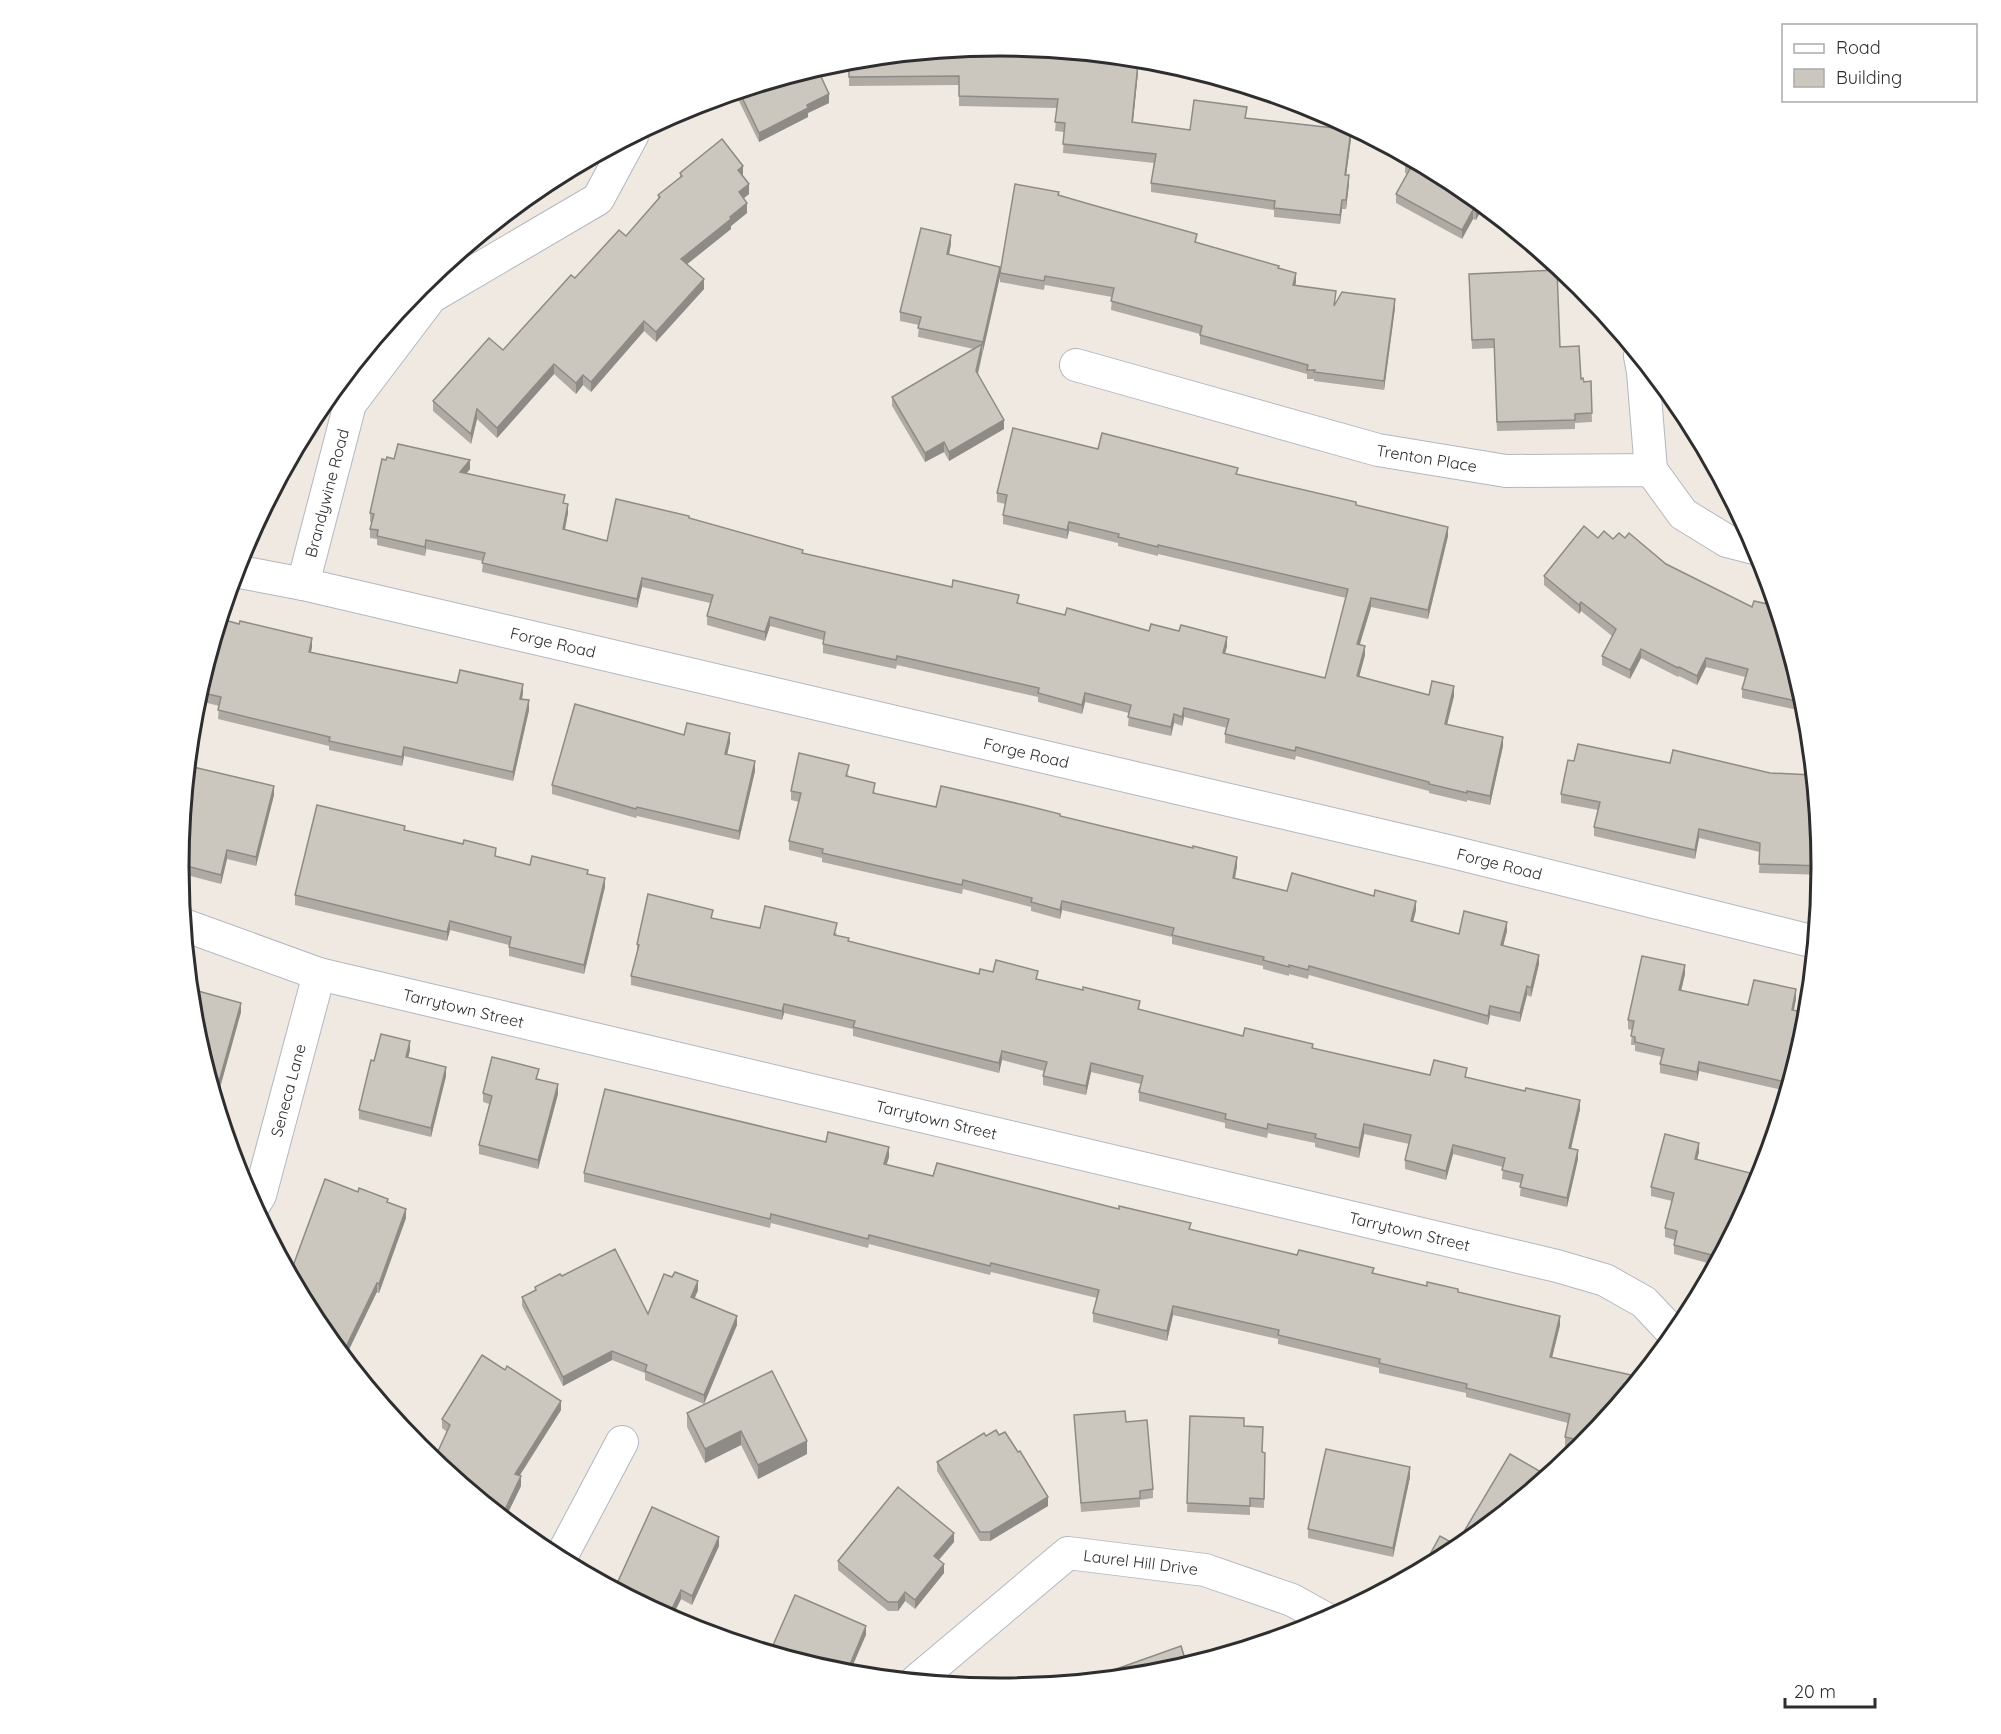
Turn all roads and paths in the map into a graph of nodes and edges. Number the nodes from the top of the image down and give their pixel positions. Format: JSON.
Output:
{"nodes":[{"id":1,"x":626,"y":148,"type":"edge"},
{"id":2,"x":1076,"y":365,"type":"dead end"},
{"id":3,"x":1643,"y":372,"type":"edge"},
{"id":4,"x":1651,"y":470,"type":"junction"},
{"id":5,"x":1745,"y":546,"type":"edge"},
{"id":6,"x":245,"y":573,"type":"edge"},
{"id":7,"x":303,"y":584,"type":"junction"},
{"id":8,"x":192,"y":928,"type":"edge"},
{"id":9,"x":1808,"y":940,"type":"edge"},
{"id":10,"x":319,"y":974,"type":"junction"},
{"id":11,"x":259,"y":1196,"type":"edge"},
{"id":12,"x":1668,"y":1328,"type":"edge"},
{"id":13,"x":622,"y":1442,"type":"dead end"},
{"id":14,"x":565,"y":1551,"type":"edge"},
{"id":15,"x":1317,"y":1614,"type":"edge"},
{"id":16,"x":923,"y":1675,"type":"edge"}],
"edges":[{"from":1,"to":7,"type":"street","name":"Brandywine Road"},
{"from":2,"to":4,"type":"street","name":"Trenton Place"},
{"from":3,"to":4,"type":"street"},
{"from":4,"to":5,"type":"street"},
{"from":6,"to":7,"type":"street","name":"Forge Road"},
{"from":7,"to":9,"type":"street","name":"Forge Road"},
{"from":8,"to":10,"type":"street","name":"Tarrytown Street"},
{"from":10,"to":11,"type":"street","name":"Seneca Lane"},
{"from":10,"to":12,"type":"street","name":"Tarrytown Street"},
{"from":13,"to":14,"type":"street"},
{"from":15,"to":16,"type":"street","name":"Laurel Hill Drive"}]}
